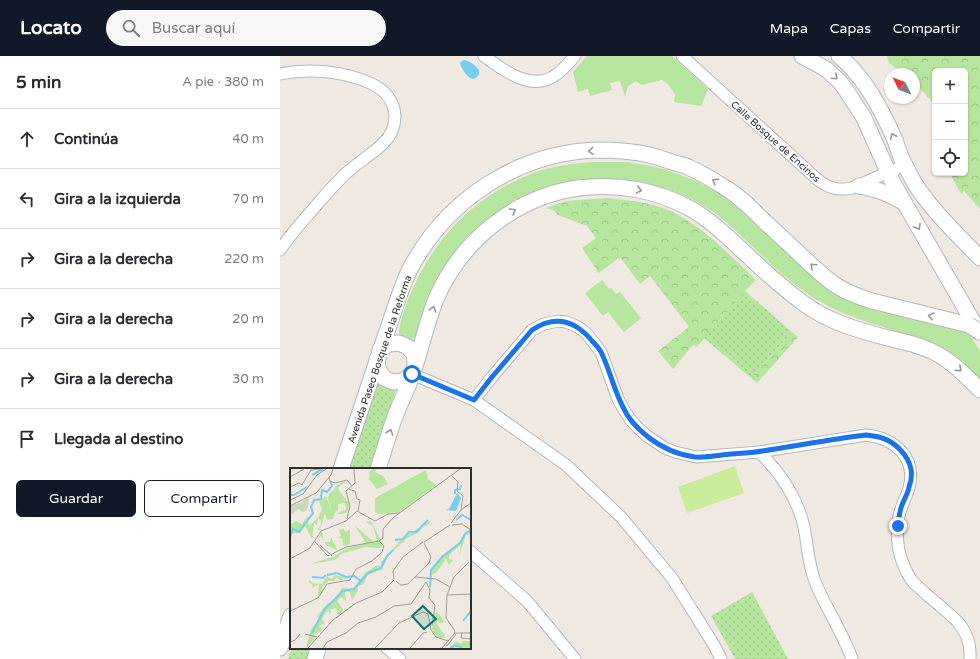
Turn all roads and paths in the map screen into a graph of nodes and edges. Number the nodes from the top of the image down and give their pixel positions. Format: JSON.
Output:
{"nodes":[{"id":1,"x":484,"y":56,"type":"edge"},
{"id":2,"x":574,"y":56,"type":"edge"},
{"id":3,"x":682,"y":56,"type":"edge"},
{"id":4,"x":802,"y":56,"type":"edge"},
{"id":5,"x":839,"y":56,"type":"edge"},
{"id":6,"x":280,"y":74,"type":"edge"},
{"id":7,"x":905,"y":165,"type":"junction"},
{"id":8,"x":888,"y":173,"type":"junction"},
{"id":9,"x":859,"y":186,"type":"junction"},
{"id":10,"x":904,"y":202,"type":"junction"},
{"id":11,"x":280,"y":250,"type":"edge"},
{"id":12,"x":980,"y":258,"type":"edge"},
{"id":13,"x":976,"y":330,"type":"edge"},
{"id":14,"x":379,"y":354,"type":"junction"},
{"id":15,"x":414,"y":369,"type":"junction"},
{"id":16,"x":980,"y":390,"type":"edge"},
{"id":17,"x":474,"y":400,"type":"junction"},
{"id":18,"x":759,"y":452,"type":"junction"},
{"id":19,"x":341,"y":468,"type":"edge"},
{"id":20,"x":378,"y":468,"type":"edge"},
{"id":21,"x":471,"y":552,"type":"edge"},
{"id":22,"x":290,"y":619,"type":"edge"},
{"id":23,"x":280,"y":648,"type":"edge"},
{"id":24,"x":318,"y":649,"type":"edge"},
{"id":25,"x":388,"y":649,"type":"edge"},
{"id":26,"x":315,"y":659,"type":"edge"},
{"id":27,"x":400,"y":659,"type":"edge"},
{"id":28,"x":575,"y":659,"type":"edge"},
{"id":29,"x":721,"y":659,"type":"edge"},
{"id":30,"x":852,"y":659,"type":"edge"},
{"id":31,"x":970,"y":659,"type":"edge"}],
"edges":[{"from":1,"to":2,"type":"street"},
{"from":3,"to":9,"type":"street","name":"Calle Bosque de Encinos"},
{"from":4,"to":8,"type":"main road","one_way":true},
{"from":7,"to":5,"type":"main road","one_way":true},
{"from":6,"to":11,"type":"street"},
{"from":7,"to":8,"type":"street","name":"Calle Bosque de Encinos"},
{"from":7,"to":12,"type":"main road"},
{"from":8,"to":9,"type":"street","name":"Calle Bosque de Encinos"},
{"from":8,"to":10,"type":"main road"},
{"from":9,"to":10,"type":"main road"},
{"from":10,"to":13,"type":"main road","one_way":true},
{"from":13,"to":14,"type":"main road","name":"Avenida Paseo Bosque de la Reforma","one_way":true},
{"from":14,"to":15,"type":"main road"},
{"from":14,"to":15,"type":"main road"},
{"from":14,"to":19,"type":"main road","name":"Avenida Paseo Bosque de la Reforma"},
{"from":15,"to":16,"type":"main road","one_way":true},
{"from":15,"to":17,"type":"street"},
{"from":20,"to":15,"type":"main road","one_way":true},
{"from":17,"to":18,"type":"street"},
{"from":17,"to":29,"type":"street"},
{"from":18,"to":30,"type":"street"},
{"from":18,"to":31,"type":"street"},
{"from":21,"to":28,"type":"street"},
{"from":22,"to":23,"type":"main road"},
{"from":24,"to":26,"type":"main road"},
{"from":25,"to":27,"type":"street"}]}
